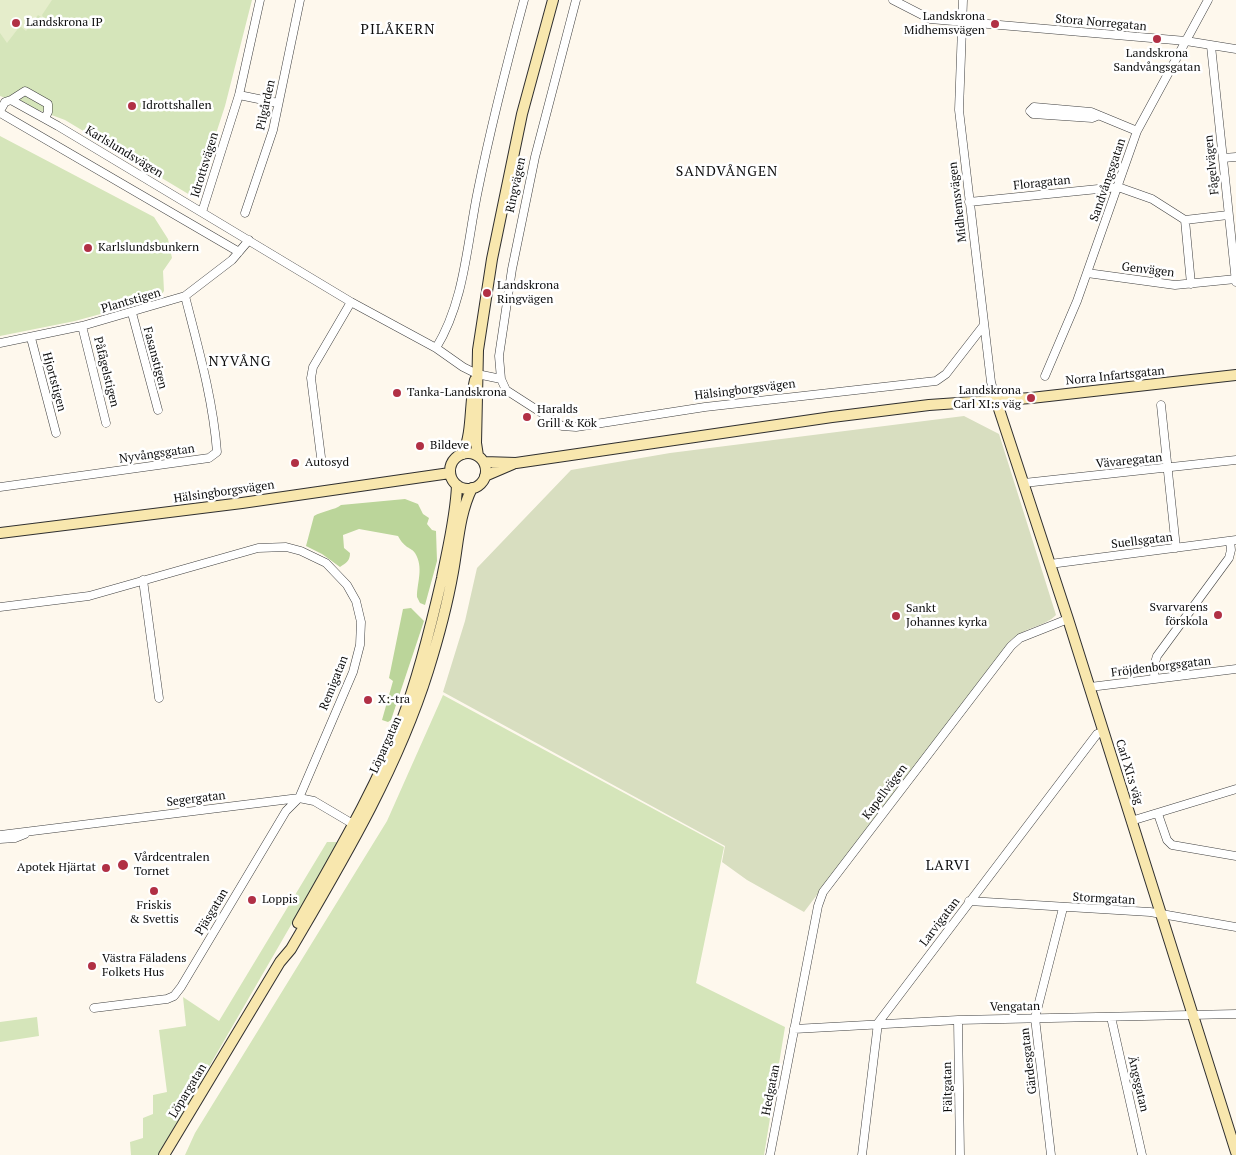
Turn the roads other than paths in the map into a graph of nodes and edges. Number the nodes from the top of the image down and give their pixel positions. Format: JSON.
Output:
{"nodes":[{"id":1,"x":260,"y":0,"type":"edge"},
{"id":2,"x":300,"y":0,"type":"edge"},
{"id":3,"x":524,"y":0,"type":"edge"},
{"id":4,"x":553,"y":0,"type":"edge"},
{"id":5,"x":576,"y":0,"type":"edge"},
{"id":6,"x":893,"y":0,"type":"edge"},
{"id":7,"x":963,"y":0,"type":"edge"},
{"id":8,"x":1208,"y":0,"type":"edge"},
{"id":9,"x":963,"y":21,"type":"junction"},
{"id":10,"x":1186,"y":41,"type":"junction"},
{"id":11,"x":1211,"y":46,"type":"junction"},
{"id":12,"x":1236,"y":49,"type":"edge"},
{"id":13,"x":239,"y":95,"type":"junction"},
{"id":14,"x":11,"y":100,"type":"junction"},
{"id":15,"x":278,"y":103,"type":"junction"},
{"id":16,"x":1097,"y":116,"type":"junction"},
{"id":17,"x":45,"y":118,"type":"junction"},
{"id":18,"x":1137,"y":131,"type":"junction"},
{"id":19,"x":1236,"y":157,"type":"edge"},
{"id":20,"x":1223,"y":158,"type":"junction"},
{"id":21,"x":1118,"y":187,"type":"junction"},
{"id":22,"x":178,"y":198,"type":"junction"},
{"id":23,"x":969,"y":202,"type":"junction"},
{"id":24,"x":170,"y":211,"type":"junction"},
{"id":25,"x":202,"y":212,"type":"junction"},
{"id":26,"x":245,"y":212,"type":"dead end"},
{"id":27,"x":1228,"y":214,"type":"junction"},
{"id":28,"x":1185,"y":220,"type":"junction"},
{"id":29,"x":249,"y":240,"type":"junction"},
{"id":30,"x":1234,"y":247,"type":"edge"},
{"id":31,"x":239,"y":252,"type":"junction"},
{"id":32,"x":1087,"y":273,"type":"junction"},
{"id":33,"x":1236,"y":280,"type":"edge"},
{"id":34,"x":1191,"y":284,"type":"junction"},
{"id":35,"x":185,"y":296,"type":"junction"},
{"id":36,"x":351,"y":302,"type":"junction"},
{"id":37,"x":132,"y":313,"type":"junction"},
{"id":38,"x":984,"y":325,"type":"junction"},
{"id":39,"x":82,"y":326,"type":"junction"},
{"id":40,"x":31,"y":338,"type":"junction"},
{"id":41,"x":0,"y":344,"type":"edge"},
{"id":42,"x":436,"y":348,"type":"junction"},
{"id":43,"x":477,"y":374,"type":"junction"},
{"id":44,"x":1045,"y":376,"type":"dead end"},
{"id":45,"x":1236,"y":376,"type":"edge"},
{"id":46,"x":501,"y":379,"type":"junction"},
{"id":47,"x":996,"y":400,"type":"junction"},
{"id":48,"x":1161,"y":405,"type":"dead end"},
{"id":49,"x":158,"y":410,"type":"dead end"},
{"id":50,"x":106,"y":423,"type":"dead end"},
{"id":51,"x":56,"y":433,"type":"dead end"},
{"id":52,"x":463,"y":454,"type":"junction"},
{"id":53,"x":321,"y":457,"type":"dead end"},
{"id":54,"x":481,"y":459,"type":"junction"},
{"id":55,"x":1236,"y":460,"type":"edge"},
{"id":56,"x":516,"y":463,"type":"junction"},
{"id":57,"x":1169,"y":468,"type":"junction"},
{"id":58,"x":450,"y":473,"type":"junction"},
{"id":59,"x":485,"y":476,"type":"junction"},
{"id":60,"x":1024,"y":483,"type":"junction"},
{"id":61,"x":457,"y":484,"type":"junction"},
{"id":62,"x":0,"y":487,"type":"edge"},
{"id":63,"x":472,"y":488,"type":"junction"},
{"id":64,"x":0,"y":533,"type":"edge"},
{"id":65,"x":1233,"y":541,"type":"edge"},
{"id":66,"x":1176,"y":548,"type":"junction"},
{"id":67,"x":1050,"y":564,"type":"junction"},
{"id":68,"x":143,"y":580,"type":"junction"},
{"id":69,"x":0,"y":608,"type":"edge"},
{"id":70,"x":1068,"y":619,"type":"junction"},
{"id":71,"x":1236,"y":669,"type":"edge"},
{"id":72,"x":1155,"y":678,"type":"junction"},
{"id":73,"x":1090,"y":687,"type":"junction"},
{"id":74,"x":159,"y":698,"type":"dead end"},
{"id":75,"x":1103,"y":732,"type":"junction"},
{"id":76,"x":1236,"y":789,"type":"edge"},
{"id":77,"x":299,"y":798,"type":"junction"},
{"id":78,"x":1158,"y":814,"type":"junction"},
{"id":79,"x":1131,"y":821,"type":"junction"},
{"id":80,"x":356,"y":826,"type":"junction"},
{"id":81,"x":27,"y":833,"type":"junction"},
{"id":82,"x":0,"y":835,"type":"edge"},
{"id":83,"x":0,"y":839,"type":"edge"},
{"id":84,"x":1236,"y":856,"type":"edge"},
{"id":85,"x":969,"y":901,"type":"junction"},
{"id":86,"x":1063,"y":908,"type":"junction"},
{"id":87,"x":1160,"y":913,"type":"junction"},
{"id":88,"x":1236,"y":927,"type":"edge"},
{"id":89,"x":94,"y":1008,"type":"dead end"},
{"id":90,"x":1236,"y":1014,"type":"edge"},
{"id":91,"x":1192,"y":1016,"type":"junction"},
{"id":92,"x":1111,"y":1017,"type":"junction"},
{"id":93,"x":1035,"y":1018,"type":"junction"},
{"id":94,"x":958,"y":1020,"type":"junction"},
{"id":95,"x":878,"y":1023,"type":"junction"},
{"id":96,"x":794,"y":1029,"type":"junction"},
{"id":97,"x":1236,"y":1152,"type":"edge"},
{"id":98,"x":164,"y":1155,"type":"edge"},
{"id":99,"x":770,"y":1155,"type":"edge"},
{"id":100,"x":862,"y":1155,"type":"edge"},
{"id":101,"x":960,"y":1155,"type":"edge"},
{"id":102,"x":1051,"y":1155,"type":"edge"},
{"id":103,"x":1142,"y":1155,"type":"edge"}],
"edges":[{"from":1,"to":13,"type":"street","name":"Idrottsvägen"},
{"from":2,"to":15,"type":"street","name":"Pilgården"},
{"from":3,"to":42,"type":"street"},
{"from":4,"to":43,"type":"street","name":"Ringvägen"},
{"from":5,"to":46,"type":"street","name":"Ringvägen"},
{"from":6,"to":9,"type":"street","name":"Stora Norregatan"},
{"from":7,"to":9,"type":"street","name":"Midhemsvägen"},
{"from":8,"to":10,"type":"street","name":"Sandvångsgatan"},
{"from":9,"to":10,"type":"street","name":"Stora Norregatan"},
{"from":9,"to":23,"type":"street","name":"Midhemsvägen"},
{"from":10,"to":11,"type":"street","name":"Stora Norregatan"},
{"from":10,"to":18,"type":"street","name":"Sandvångsgatan"},
{"from":11,"to":12,"type":"street","name":"Stora Norregatan"},
{"from":11,"to":20,"type":"street","name":"Fågelvägen"},
{"from":13,"to":15,"type":"street"},
{"from":13,"to":25,"type":"street","name":"Idrottsvägen"},
{"from":14,"to":17,"type":"street","name":"Karlslundsvägen"},
{"from":14,"to":17,"type":"street"},
{"from":14,"to":24,"type":"street"},
{"from":15,"to":26,"type":"street","name":"Pilgården"},
{"from":16,"to":16,"type":"street"},
{"from":16,"to":18,"type":"street"},
{"from":17,"to":22,"type":"street","name":"Karlslundsvägen"},
{"from":18,"to":21,"type":"street","name":"Sandvångsgatan"},
{"from":19,"to":20,"type":"street"},
{"from":20,"to":27,"type":"street","name":"Fågelvägen"},
{"from":21,"to":23,"type":"street","name":"Floragatan"},
{"from":21,"to":28,"type":"street"},
{"from":21,"to":32,"type":"street","name":"Sandvångsgatan"},
{"from":22,"to":24,"type":"street"},
{"from":22,"to":25,"type":"street","name":"Karlslundsvägen"},
{"from":23,"to":38,"type":"street","name":"Midhemsvägen"},
{"from":24,"to":31,"type":"street"},
{"from":25,"to":29,"type":"street","name":"Karlslundsvägen"},
{"from":27,"to":28,"type":"street"},
{"from":27,"to":30,"type":"street","name":"Fågelvägen"},
{"from":28,"to":34,"type":"street"},
{"from":29,"to":31,"type":"street","name":"Plantstigen"},
{"from":29,"to":36,"type":"street","name":"Karlslundsvägen"},
{"from":30,"to":33,"type":"street","name":"Fågelvägen"},
{"from":31,"to":35,"type":"street","name":"Plantstigen"},
{"from":32,"to":34,"type":"street","name":"Genvägen"},
{"from":32,"to":44,"type":"street","name":"Sandvångsgatan"},
{"from":33,"to":34,"type":"street","name":"Genvägen"},
{"from":35,"to":37,"type":"street","name":"Plantstigen"},
{"from":35,"to":62,"type":"street","name":"Nyvångsgatan"},
{"from":36,"to":42,"type":"street","name":"Karlslundsvägen"},
{"from":36,"to":53,"type":"street"},
{"from":37,"to":39,"type":"street","name":"Plantstigen"},
{"from":37,"to":49,"type":"street","name":"Fasanstigen"},
{"from":38,"to":46,"type":"street","name":"Hälsingborgsvägen"},
{"from":38,"to":47,"type":"street","name":"Midhemsvägen"},
{"from":39,"to":40,"type":"street","name":"Plantstigen"},
{"from":39,"to":50,"type":"street","name":"Påfågelstigen"},
{"from":40,"to":41,"type":"street","name":"Plantstigen"},
{"from":40,"to":51,"type":"street","name":"Hjortstigen"},
{"from":42,"to":43,"type":"street","name":"Karlslundsvägen"},
{"from":43,"to":46,"type":"street"},
{"from":43,"to":52,"type":"street","name":"Ringvägen"},
{"from":43,"to":54,"type":"street","name":"Ringvägen"},
{"from":45,"to":47,"type":"street","name":"Norra Infartsgatan"},
{"from":47,"to":56,"type":"street"},
{"from":47,"to":60,"type":"street","name":"Carl XI:s väg"},
{"from":48,"to":57,"type":"street"},
{"from":52,"to":54,"type":"street"},
{"from":52,"to":58,"type":"street"},
{"from":54,"to":56,"type":"street"},
{"from":54,"to":59,"type":"street"},
{"from":55,"to":57,"type":"street","name":"Vävaregatan"},
{"from":56,"to":59,"type":"street"},
{"from":57,"to":60,"type":"street","name":"Vävaregatan"},
{"from":57,"to":66,"type":"street"},
{"from":58,"to":61,"type":"street"},
{"from":58,"to":64,"type":"street","name":"Hälsingborgsvägen"},
{"from":59,"to":63,"type":"street"},
{"from":60,"to":67,"type":"street","name":"Carl XI:s väg"},
{"from":61,"to":63,"type":"street"},
{"from":61,"to":80,"type":"street","name":"Löpargatan"},
{"from":63,"to":80,"type":"street","name":"Löpargatan"},
{"from":65,"to":66,"type":"street","name":"Suellsgatan"},
{"from":65,"to":72,"type":"street"},
{"from":66,"to":67,"type":"street","name":"Suellsgatan"},
{"from":67,"to":70,"type":"street","name":"Carl XI:s väg"},
{"from":68,"to":69,"type":"street","name":"Remigatan"},
{"from":68,"to":74,"type":"street"},
{"from":68,"to":77,"type":"street","name":"Remigatan"},
{"from":70,"to":73,"type":"street","name":"Carl XI:s väg"},
{"from":70,"to":96,"type":"street","name":"Kapellvägen"},
{"from":71,"to":72,"type":"street","name":"Fröjdenborgsgatan"},
{"from":72,"to":73,"type":"street","name":"Fröjdenborgsgatan"},
{"from":73,"to":75,"type":"street","name":"Carl XI:s väg"},
{"from":75,"to":79,"type":"street","name":"Carl XI:s väg"},
{"from":75,"to":85,"type":"street","name":"Larvigatan"},
{"from":76,"to":78,"type":"street"},
{"from":77,"to":80,"type":"street","name":"Segergatan"},
{"from":77,"to":81,"type":"street","name":"Segergatan"},
{"from":77,"to":89,"type":"street","name":"Pjäsgatan"},
{"from":78,"to":79,"type":"street"},
{"from":78,"to":84,"type":"street"},
{"from":79,"to":87,"type":"street","name":"Carl XI:s väg"},
{"from":80,"to":98,"type":"street","name":"Löpargatan"},
{"from":81,"to":82,"type":"street","name":"Segergatan"},
{"from":81,"to":83,"type":"street","name":"Segergatan"},
{"from":85,"to":86,"type":"street","name":"Stormgatan"},
{"from":85,"to":95,"type":"street","name":"Larvigatan"},
{"from":86,"to":87,"type":"street","name":"Stormgatan"},
{"from":86,"to":93,"type":"street","name":"Gärdesgatan"},
{"from":87,"to":88,"type":"street","name":"Stormgatan"},
{"from":87,"to":91,"type":"street","name":"Carl XI:s väg"},
{"from":90,"to":91,"type":"street","name":"Vengatan"},
{"from":91,"to":92,"type":"street","name":"Vengatan"},
{"from":91,"to":97,"type":"street","name":"Carl XI:s väg"},
{"from":92,"to":93,"type":"street","name":"Vengatan"},
{"from":92,"to":103,"type":"street","name":"Ängsgatan"},
{"from":93,"to":94,"type":"street","name":"Vengatan"},
{"from":93,"to":102,"type":"street","name":"Gärdesgatan"},
{"from":94,"to":95,"type":"street","name":"Vengatan"},
{"from":94,"to":101,"type":"street","name":"Fältgatan"},
{"from":95,"to":96,"type":"street","name":"Vengatan"},
{"from":95,"to":100,"type":"street","name":"Larvigatan"},
{"from":96,"to":99,"type":"street","name":"Hedgatan"}]}
